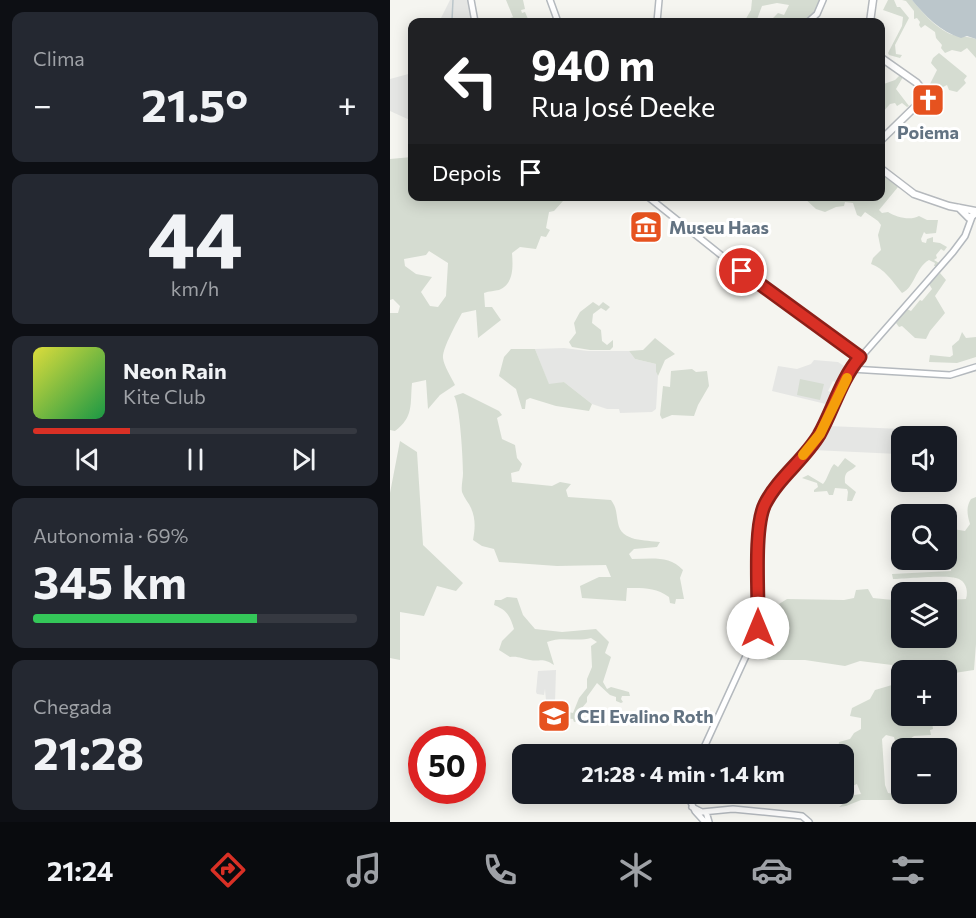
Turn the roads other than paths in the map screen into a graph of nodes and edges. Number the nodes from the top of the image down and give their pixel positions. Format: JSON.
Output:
{"nodes":[{"id":1,"x":550,"y":0,"type":"edge"},
{"id":2,"x":659,"y":0,"type":"edge"},
{"id":3,"x":823,"y":0,"type":"edge"},
{"id":4,"x":871,"y":0,"type":"edge"},
{"id":5,"x":472,"y":1,"type":"edge"},
{"id":6,"x":474,"y":18,"type":"edge"},
{"id":7,"x":557,"y":18,"type":"edge"},
{"id":8,"x":657,"y":18,"type":"edge"},
{"id":9,"x":812,"y":18,"type":"edge"},
{"id":10,"x":869,"y":18,"type":"edge"},
{"id":11,"x":885,"y":60,"type":"edge"},
{"id":12,"x":885,"y":136,"type":"edge"},
{"id":13,"x":885,"y":172,"type":"edge"},
{"id":14,"x":653,"y":201,"type":"edge"},
{"id":15,"x":971,"y":214,"type":"edge"},
{"id":16,"x":860,"y":357,"type":"junction"},
{"id":17,"x":976,"y":367,"type":"edge"},
{"id":18,"x":851,"y":369,"type":"junction"},
{"id":19,"x":706,"y":744,"type":"edge"},
{"id":20,"x":691,"y":804,"type":"edge"},
{"id":21,"x":705,"y":818,"type":"edge"},
{"id":22,"x":809,"y":822,"type":"edge"}],
"edges":[{"from":1,"to":7,"type":"main road"},
{"from":2,"to":8,"type":"main road"},
{"from":3,"to":9,"type":"main road"},
{"from":4,"to":10,"type":"main road"},
{"from":5,"to":6,"type":"main road"},
{"from":11,"to":12,"type":"main road"},
{"from":13,"to":15,"type":"main road"},
{"from":14,"to":16,"type":"main road"},
{"from":15,"to":16,"type":"main road"},
{"from":16,"to":18,"type":"main road"},
{"from":17,"to":18,"type":"main road"},
{"from":18,"to":19,"type":"main road"},
{"from":20,"to":21,"type":"main road"},
{"from":21,"to":22,"type":"main road"}]}
